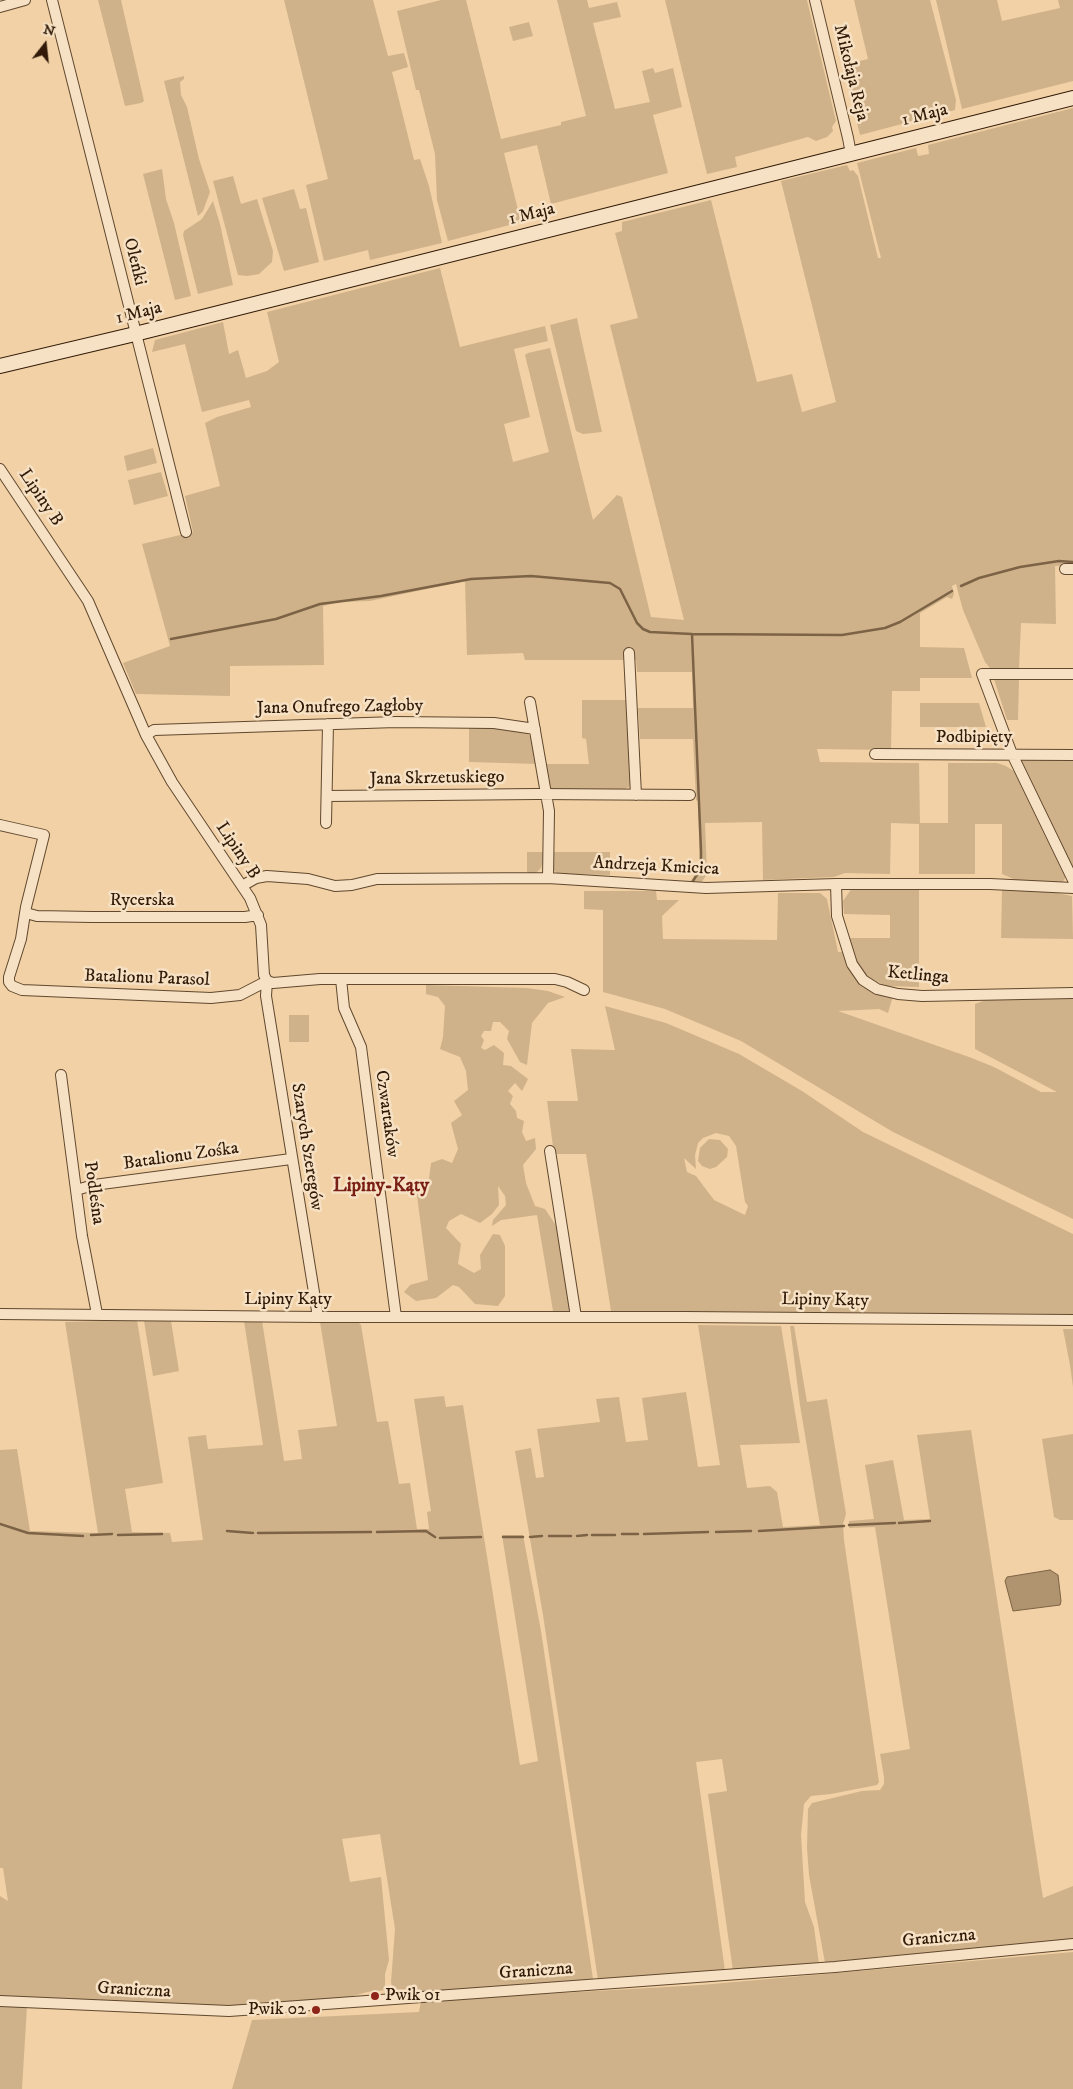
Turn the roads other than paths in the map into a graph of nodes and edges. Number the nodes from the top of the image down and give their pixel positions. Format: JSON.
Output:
{"nodes":[{"id":1,"x":25,"y":0,"type":"edge"},
{"id":2,"x":52,"y":0,"type":"edge"},
{"id":3,"x":815,"y":0,"type":"edge"},
{"id":4,"x":0,"y":6,"type":"edge"},
{"id":5,"x":1073,"y":98,"type":"edge"},
{"id":6,"x":851,"y":154,"type":"junction"},
{"id":7,"x":136,"y":334,"type":"junction"},
{"id":8,"x":0,"y":366,"type":"edge"},
{"id":9,"x":0,"y":469,"type":"edge"},
{"id":10,"x":186,"y":532,"type":"dead end"},
{"id":11,"x":629,"y":653,"type":"dead end"},
{"id":12,"x":1073,"y":674,"type":"edge"},
{"id":13,"x":530,"y":702,"type":"dead end"},
{"id":14,"x":328,"y":724,"type":"junction"},
{"id":15,"x":536,"y":728,"type":"junction"},
{"id":16,"x":146,"y":735,"type":"junction"},
{"id":17,"x":876,"y":754,"type":"dead end"},
{"id":18,"x":1012,"y":754,"type":"junction"},
{"id":19,"x":1073,"y":755,"type":"edge"},
{"id":20,"x":547,"y":794,"type":"junction"},
{"id":21,"x":636,"y":795,"type":"junction"},
{"id":22,"x":690,"y":795,"type":"dead end"},
{"id":23,"x":327,"y":796,"type":"junction"},
{"id":24,"x":326,"y":823,"type":"dead end"},
{"id":25,"x":0,"y":825,"type":"edge"},
{"id":26,"x":548,"y":878,"type":"junction"},
{"id":27,"x":1073,"y":880,"type":"edge"},
{"id":28,"x":836,"y":884,"type":"junction"},
{"id":29,"x":242,"y":886,"type":"junction"},
{"id":30,"x":1073,"y":888,"type":"edge"},
{"id":31,"x":26,"y":913,"type":"junction"},
{"id":32,"x":258,"y":914,"type":"junction"},
{"id":33,"x":341,"y":979,"type":"junction"},
{"id":34,"x":267,"y":982,"type":"junction"},
{"id":35,"x":584,"y":990,"type":"dead end"},
{"id":36,"x":1073,"y":993,"type":"edge"},
{"id":37,"x":62,"y":1075,"type":"dead end"},
{"id":38,"x":550,"y":1151,"type":"dead end"},
{"id":39,"x":291,"y":1159,"type":"junction"},
{"id":40,"x":76,"y":1190,"type":"junction"},
{"id":41,"x":0,"y":1314,"type":"edge"},
{"id":42,"x":98,"y":1314,"type":"junction"},
{"id":43,"x":318,"y":1317,"type":"junction"},
{"id":44,"x":396,"y":1317,"type":"junction"},
{"id":45,"x":576,"y":1317,"type":"junction"},
{"id":46,"x":1073,"y":1320,"type":"edge"},
{"id":47,"x":1073,"y":1944,"type":"edge"},
{"id":48,"x":0,"y":2001,"type":"edge"}],
"edges":[{"from":1,"to":4,"type":"street"},
{"from":2,"to":7,"type":"street","name":"Oleńki"},
{"from":3,"to":6,"type":"street","name":"Mikołaja Reja"},
{"from":5,"to":6,"type":"main road","name":"1 Maja"},
{"from":6,"to":7,"type":"main road","name":"1 Maja"},
{"from":7,"to":8,"type":"main road","name":"1 Maja"},
{"from":7,"to":10,"type":"street","name":"Oleńki"},
{"from":9,"to":16,"type":"street","name":"Lipiny B"},
{"from":11,"to":21,"type":"street"},
{"from":12,"to":18,"type":"street"},
{"from":13,"to":15,"type":"street"},
{"from":14,"to":15,"type":"street","name":"Jana Onufrego Zagłoby"},
{"from":14,"to":16,"type":"street","name":"Jana Onufrego Zagłoby"},
{"from":14,"to":23,"type":"street"},
{"from":15,"to":20,"type":"street"},
{"from":16,"to":29,"type":"street","name":"Lipiny B"},
{"from":17,"to":18,"type":"street","name":"Podbipięty"},
{"from":18,"to":19,"type":"street","name":"Podbipięty"},
{"from":18,"to":27,"type":"street"},
{"from":20,"to":21,"type":"street","name":"Jana Skrzetuskiego"},
{"from":20,"to":23,"type":"street","name":"Jana Skrzetuskiego"},
{"from":20,"to":26,"type":"street"},
{"from":21,"to":22,"type":"street","name":"Jana Skrzetuskiego"},
{"from":23,"to":24,"type":"street"},
{"from":25,"to":31,"type":"street"},
{"from":26,"to":28,"type":"street","name":"Andrzeja Kmicica"},
{"from":26,"to":29,"type":"street","name":"Andrzeja Kmicica"},
{"from":28,"to":30,"type":"street","name":"Andrzeja Kmicica"},
{"from":28,"to":36,"type":"street","name":"Ketlinga"},
{"from":29,"to":32,"type":"street","name":"Lipiny B"},
{"from":31,"to":32,"type":"street","name":"Rycerska"},
{"from":31,"to":34,"type":"street","name":"Batalionu Parasol"},
{"from":32,"to":34,"type":"street","name":"Lipiny B"},
{"from":33,"to":34,"type":"street"},
{"from":33,"to":35,"type":"street"},
{"from":33,"to":44,"type":"street","name":"Czwartaków"},
{"from":34,"to":39,"type":"street","name":"Szarych Szeregów"},
{"from":37,"to":40,"type":"street","name":"Podleśna"},
{"from":38,"to":45,"type":"street"},
{"from":39,"to":40,"type":"street","name":"Batalionu Zośka"},
{"from":39,"to":43,"type":"street","name":"Szarych Szeregów"},
{"from":40,"to":42,"type":"street","name":"Podleśna"},
{"from":41,"to":42,"type":"street","name":"Lipiny Kąty"},
{"from":42,"to":43,"type":"street","name":"Lipiny Kąty"},
{"from":43,"to":44,"type":"street","name":"Lipiny Kąty"},
{"from":44,"to":45,"type":"street","name":"Lipiny Kąty"},
{"from":45,"to":46,"type":"street","name":"Lipiny Kąty"},
{"from":47,"to":48,"type":"street","name":"Graniczna"}]}
